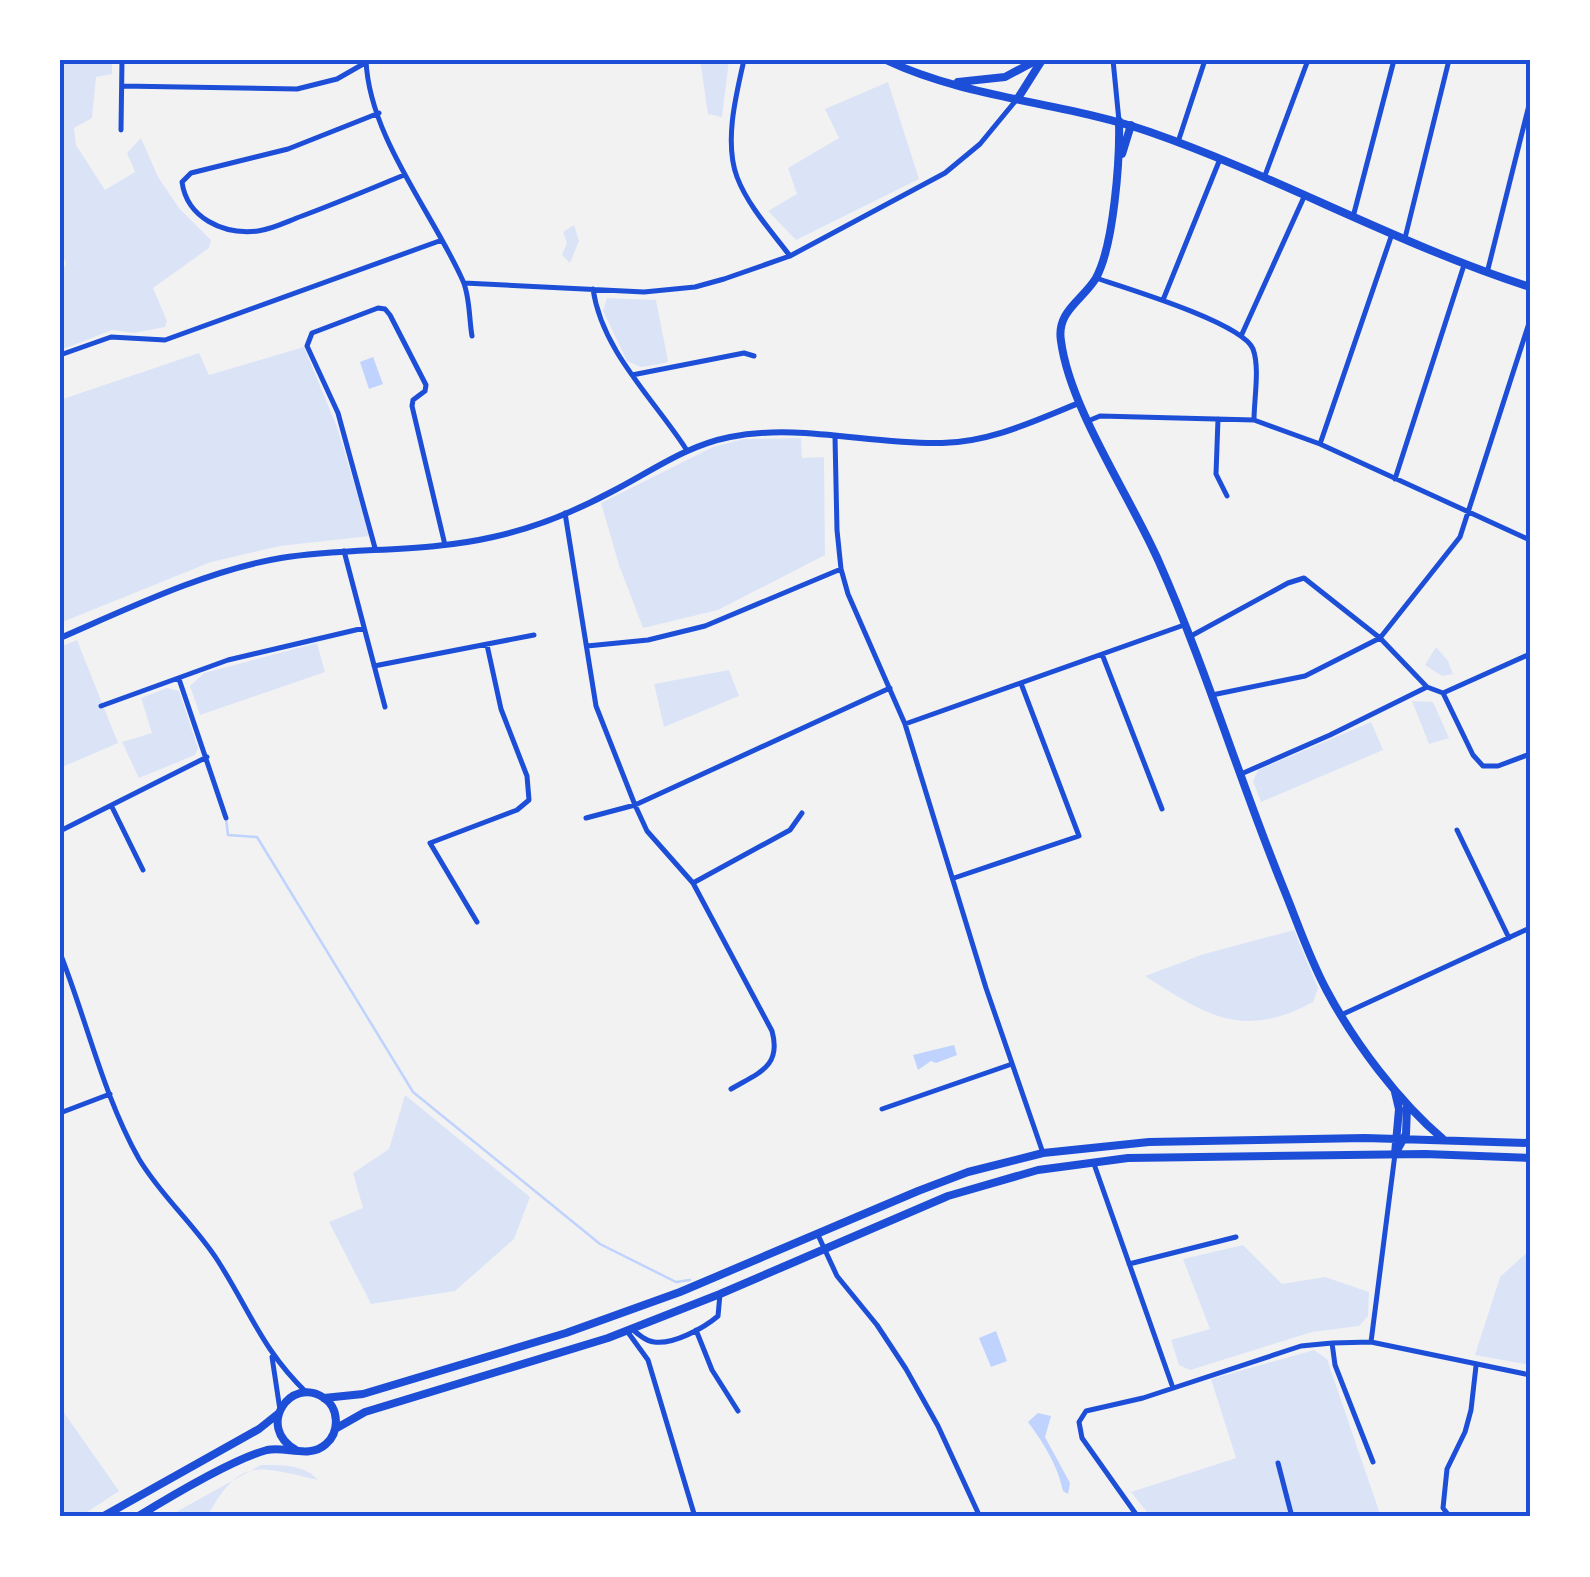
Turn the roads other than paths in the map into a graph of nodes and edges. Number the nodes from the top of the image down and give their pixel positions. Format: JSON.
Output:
{"nodes":[{"id":1,"x":122,"y":60,"type":"edge"},
{"id":2,"x":744,"y":60,"type":"edge"},
{"id":3,"x":886,"y":60,"type":"edge"},
{"id":4,"x":1040,"y":60,"type":"edge"},
{"id":5,"x":1113,"y":60,"type":"edge"},
{"id":6,"x":1205,"y":60,"type":"edge"},
{"id":7,"x":1308,"y":60,"type":"edge"},
{"id":8,"x":1394,"y":60,"type":"edge"},
{"id":9,"x":1449,"y":60,"type":"edge"},
{"id":10,"x":366,"y":61,"type":"edge"},
{"id":11,"x":948,"y":83,"type":"junction"},
{"id":12,"x":122,"y":86,"type":"junction"},
{"id":13,"x":1018,"y":98,"type":"junction"},
{"id":14,"x":1530,"y":101,"type":"edge"},
{"id":15,"x":379,"y":113,"type":"junction"},
{"id":16,"x":1119,"y":122,"type":"junction"},
{"id":17,"x":1131,"y":126,"type":"junction"},
{"id":18,"x":121,"y":130,"type":"dead end"},
{"id":19,"x":1178,"y":142,"type":"junction"},
{"id":20,"x":1220,"y":158,"type":"junction"},
{"id":21,"x":1118,"y":162,"type":"junction"},
{"id":22,"x":404,"y":175,"type":"junction"},
{"id":23,"x":1264,"y":178,"type":"junction"},
{"id":24,"x":1304,"y":197,"type":"junction"},
{"id":25,"x":1353,"y":217,"type":"junction"},
{"id":26,"x":1393,"y":233,"type":"junction"},
{"id":27,"x":1404,"y":238,"type":"junction"},
{"id":28,"x":442,"y":240,"type":"junction"},
{"id":29,"x":790,"y":256,"type":"junction"},
{"id":30,"x":1464,"y":265,"type":"junction"},
{"id":31,"x":1487,"y":273,"type":"junction"},
{"id":32,"x":1096,"y":278,"type":"junction"},
{"id":33,"x":464,"y":283,"type":"junction"},
{"id":34,"x":1530,"y":287,"type":"edge"},
{"id":35,"x":593,"y":290,"type":"junction"},
{"id":36,"x":1163,"y":300,"type":"junction"},
{"id":37,"x":1530,"y":320,"type":"edge"},
{"id":38,"x":1242,"y":334,"type":"junction"},
{"id":39,"x":472,"y":336,"type":"dead end"},
{"id":40,"x":60,"y":355,"type":"edge"},
{"id":41,"x":754,"y":356,"type":"dead end"},
{"id":42,"x":632,"y":376,"type":"junction"},
{"id":43,"x":1079,"y":403,"type":"junction"},
{"id":44,"x":1218,"y":419,"type":"junction"},
{"id":45,"x":1254,"y":420,"type":"junction"},
{"id":46,"x":1088,"y":421,"type":"junction"},
{"id":47,"x":835,"y":437,"type":"junction"},
{"id":48,"x":1320,"y":444,"type":"junction"},
{"id":49,"x":686,"y":449,"type":"junction"},
{"id":50,"x":1395,"y":479,"type":"junction"},
{"id":51,"x":1227,"y":496,"type":"dead end"},
{"id":52,"x":565,"y":512,"type":"junction"},
{"id":53,"x":1469,"y":513,"type":"junction"},
{"id":54,"x":1530,"y":540,"type":"edge"},
{"id":55,"x":444,"y":545,"type":"junction"},
{"id":56,"x":375,"y":548,"type":"junction"},
{"id":57,"x":344,"y":551,"type":"junction"},
{"id":58,"x":841,"y":570,"type":"junction"},
{"id":59,"x":1184,"y":625,"type":"junction"},
{"id":60,"x":364,"y":628,"type":"junction"},
{"id":61,"x":534,"y":635,"type":"dead end"},
{"id":62,"x":1189,"y":636,"type":"junction"},
{"id":63,"x":60,"y":638,"type":"edge"},
{"id":64,"x":1380,"y":638,"type":"junction"},
{"id":65,"x":487,"y":645,"type":"junction"},
{"id":66,"x":587,"y":646,"type":"junction"},
{"id":67,"x":1102,"y":654,"type":"junction"},
{"id":68,"x":1530,"y":654,"type":"edge"},
{"id":69,"x":374,"y":666,"type":"junction"},
{"id":70,"x":179,"y":678,"type":"junction"},
{"id":71,"x":1022,"y":685,"type":"junction"},
{"id":72,"x":1427,"y":686,"type":"junction"},
{"id":73,"x":890,"y":688,"type":"junction"},
{"id":74,"x":1442,"y":693,"type":"junction"},
{"id":75,"x":1212,"y":694,"type":"junction"},
{"id":76,"x":102,"y":706,"type":"dead end"},
{"id":77,"x":385,"y":707,"type":"dead end"},
{"id":78,"x":905,"y":724,"type":"junction"},
{"id":79,"x":1530,"y":754,"type":"edge"},
{"id":80,"x":207,"y":757,"type":"junction"},
{"id":81,"x":1238,"y":775,"type":"junction"},
{"id":82,"x":635,"y":805,"type":"junction"},
{"id":83,"x":112,"y":807,"type":"junction"},
{"id":84,"x":1162,"y":809,"type":"dead end"},
{"id":85,"x":802,"y":813,"type":"dead end"},
{"id":86,"x":226,"y":818,"type":"dead end"},
{"id":87,"x":586,"y":818,"type":"dead end"},
{"id":88,"x":1458,"y":830,"type":"dead end"},
{"id":89,"x":60,"y":831,"type":"edge"},
{"id":90,"x":142,"y":870,"type":"dead end"},
{"id":91,"x":954,"y":878,"type":"junction"},
{"id":92,"x":693,"y":883,"type":"junction"},
{"id":93,"x":477,"y":922,"type":"dead end"},
{"id":94,"x":1530,"y":928,"type":"edge"},
{"id":95,"x":1509,"y":938,"type":"junction"},
{"id":96,"x":60,"y":953,"type":"edge"},
{"id":97,"x":1341,"y":1014,"type":"junction"},
{"id":98,"x":1012,"y":1064,"type":"junction"},
{"id":99,"x":1393,"y":1087,"type":"junction"},
{"id":100,"x":731,"y":1088,"type":"dead end"},
{"id":101,"x":110,"y":1094,"type":"junction"},
{"id":102,"x":1406,"y":1102,"type":"junction"},
{"id":103,"x":882,"y":1109,"type":"dead end"},
{"id":104,"x":60,"y":1114,"type":"edge"},
{"id":105,"x":1399,"y":1138,"type":"junction"},
{"id":106,"x":1444,"y":1139,"type":"junction"},
{"id":107,"x":1530,"y":1144,"type":"edge"},
{"id":108,"x":1043,"y":1153,"type":"junction"},
{"id":109,"x":1395,"y":1154,"type":"junction"},
{"id":110,"x":1530,"y":1158,"type":"edge"},
{"id":111,"x":1093,"y":1161,"type":"junction"},
{"id":112,"x":817,"y":1234,"type":"junction"},
{"id":113,"x":1236,"y":1237,"type":"dead end"},
{"id":114,"x":824,"y":1250,"type":"junction"},
{"id":115,"x":1129,"y":1264,"type":"junction"},
{"id":116,"x":720,"y":1294,"type":"junction"},
{"id":117,"x":629,"y":1330,"type":"junction"},
{"id":118,"x":696,"y":1330,"type":"junction"},
{"id":119,"x":1332,"y":1342,"type":"junction"},
{"id":120,"x":1371,"y":1342,"type":"junction"},
{"id":121,"x":271,"y":1354,"type":"junction"},
{"id":122,"x":1476,"y":1366,"type":"junction"},
{"id":123,"x":1530,"y":1375,"type":"edge"},
{"id":124,"x":1172,"y":1388,"type":"junction"},
{"id":125,"x":307,"y":1392,"type":"junction"},
{"id":126,"x":324,"y":1398,"type":"junction"},
{"id":127,"x":738,"y":1411,"type":"dead end"},
{"id":128,"x":279,"y":1412,"type":"junction"},
{"id":129,"x":335,"y":1430,"type":"junction"},
{"id":130,"x":296,"y":1450,"type":"junction"},
{"id":131,"x":1374,"y":1462,"type":"dead end"},
{"id":132,"x":1278,"y":1463,"type":"dead end"},
{"id":133,"x":102,"y":1517,"type":"edge"},
{"id":134,"x":137,"y":1517,"type":"edge"},
{"id":135,"x":695,"y":1517,"type":"edge"},
{"id":136,"x":980,"y":1517,"type":"edge"},
{"id":137,"x":1138,"y":1517,"type":"edge"},
{"id":138,"x":1292,"y":1517,"type":"edge"},
{"id":139,"x":1450,"y":1517,"type":"edge"}],
"edges":[{"from":1,"to":12,"type":"street"},
{"from":2,"to":29,"type":"street"},
{"from":3,"to":11,"type":"main road"},
{"from":4,"to":11,"type":"main road"},
{"from":4,"to":13,"type":"main road"},
{"from":5,"to":16,"type":"street"},
{"from":6,"to":19,"type":"street"},
{"from":7,"to":23,"type":"street"},
{"from":8,"to":25,"type":"street"},
{"from":9,"to":27,"type":"street"},
{"from":10,"to":12,"type":"street"},
{"from":10,"to":15,"type":"street"},
{"from":11,"to":13,"type":"main road"},
{"from":12,"to":18,"type":"street"},
{"from":13,"to":16,"type":"main road"},
{"from":13,"to":29,"type":"street"},
{"from":14,"to":31,"type":"street"},
{"from":15,"to":22,"type":"street"},
{"from":15,"to":22,"type":"street"},
{"from":16,"to":17,"type":"main road"},
{"from":16,"to":21,"type":"main road"},
{"from":17,"to":19,"type":"main road"},
{"from":17,"to":21,"type":"main road"},
{"from":19,"to":20,"type":"main road"},
{"from":20,"to":23,"type":"main road"},
{"from":20,"to":36,"type":"street"},
{"from":21,"to":32,"type":"main road"},
{"from":22,"to":28,"type":"street"},
{"from":23,"to":24,"type":"main road"},
{"from":24,"to":25,"type":"main road"},
{"from":24,"to":38,"type":"street"},
{"from":25,"to":26,"type":"main road"},
{"from":26,"to":27,"type":"main road"},
{"from":26,"to":48,"type":"street"},
{"from":27,"to":30,"type":"main road"},
{"from":28,"to":33,"type":"street"},
{"from":28,"to":40,"type":"street"},
{"from":29,"to":35,"type":"street"},
{"from":30,"to":31,"type":"main road"},
{"from":30,"to":50,"type":"street"},
{"from":31,"to":34,"type":"main road"},
{"from":32,"to":36,"type":"street"},
{"from":32,"to":43,"type":"main road"},
{"from":33,"to":35,"type":"street"},
{"from":33,"to":39,"type":"street"},
{"from":35,"to":42,"type":"street"},
{"from":36,"to":38,"type":"street"},
{"from":37,"to":53,"type":"street"},
{"from":38,"to":45,"type":"street"},
{"from":41,"to":42,"type":"street"},
{"from":42,"to":49,"type":"street"},
{"from":43,"to":46,"type":"main road"},
{"from":43,"to":47,"type":"street"},
{"from":44,"to":45,"type":"street"},
{"from":44,"to":46,"type":"street"},
{"from":44,"to":51,"type":"street"},
{"from":45,"to":48,"type":"street"},
{"from":46,"to":59,"type":"main road"},
{"from":47,"to":49,"type":"street"},
{"from":47,"to":58,"type":"street"},
{"from":48,"to":50,"type":"street"},
{"from":49,"to":52,"type":"street"},
{"from":50,"to":53,"type":"street"},
{"from":52,"to":55,"type":"street"},
{"from":52,"to":66,"type":"street"},
{"from":53,"to":54,"type":"street"},
{"from":53,"to":64,"type":"street"},
{"from":55,"to":56,"type":"street"},
{"from":55,"to":56,"type":"street"},
{"from":56,"to":57,"type":"street"},
{"from":57,"to":60,"type":"street"},
{"from":57,"to":63,"type":"street"},
{"from":58,"to":66,"type":"street"},
{"from":58,"to":73,"type":"street"},
{"from":59,"to":62,"type":"main road"},
{"from":59,"to":67,"type":"street"},
{"from":60,"to":69,"type":"street"},
{"from":60,"to":70,"type":"street"},
{"from":61,"to":65,"type":"street"},
{"from":62,"to":64,"type":"street"},
{"from":62,"to":75,"type":"main road"},
{"from":64,"to":72,"type":"street"},
{"from":64,"to":75,"type":"street"},
{"from":65,"to":69,"type":"street"},
{"from":65,"to":93,"type":"street"},
{"from":66,"to":82,"type":"street"},
{"from":67,"to":71,"type":"street"},
{"from":67,"to":84,"type":"street"},
{"from":68,"to":74,"type":"street"},
{"from":69,"to":77,"type":"street"},
{"from":70,"to":76,"type":"street"},
{"from":70,"to":80,"type":"street"},
{"from":71,"to":78,"type":"street"},
{"from":71,"to":91,"type":"street"},
{"from":72,"to":74,"type":"street"},
{"from":72,"to":81,"type":"street"},
{"from":73,"to":78,"type":"street"},
{"from":73,"to":82,"type":"street"},
{"from":74,"to":79,"type":"street"},
{"from":75,"to":81,"type":"main road"},
{"from":78,"to":91,"type":"street"},
{"from":80,"to":83,"type":"street"},
{"from":80,"to":86,"type":"street"},
{"from":81,"to":97,"type":"main road"},
{"from":82,"to":87,"type":"street"},
{"from":82,"to":92,"type":"street"},
{"from":83,"to":89,"type":"street"},
{"from":83,"to":90,"type":"street"},
{"from":85,"to":92,"type":"street"},
{"from":88,"to":95,"type":"street"},
{"from":91,"to":98,"type":"street"},
{"from":92,"to":100,"type":"street"},
{"from":94,"to":95,"type":"street"},
{"from":95,"to":97,"type":"street"},
{"from":96,"to":101,"type":"street"},
{"from":97,"to":99,"type":"main road"},
{"from":98,"to":103,"type":"street"},
{"from":98,"to":108,"type":"street"},
{"from":99,"to":102,"type":"main road"},
{"from":99,"to":105,"type":"main road"},
{"from":101,"to":104,"type":"street"},
{"from":101,"to":121,"type":"street"},
{"from":102,"to":105,"type":"main road"},
{"from":102,"to":106,"type":"main road"},
{"from":105,"to":106,"type":"main road"},
{"from":105,"to":108,"type":"main road"},
{"from":105,"to":109,"type":"main road"},
{"from":106,"to":107,"type":"main road"},
{"from":108,"to":112,"type":"main road"},
{"from":109,"to":110,"type":"main road"},
{"from":109,"to":111,"type":"main road"},
{"from":109,"to":120,"type":"street"},
{"from":111,"to":114,"type":"main road"},
{"from":111,"to":115,"type":"street"},
{"from":112,"to":114,"type":"street"},
{"from":112,"to":126,"type":"main road"},
{"from":113,"to":115,"type":"street"},
{"from":114,"to":116,"type":"main road"},
{"from":114,"to":136,"type":"street"},
{"from":115,"to":124,"type":"street"},
{"from":116,"to":117,"type":"main road"},
{"from":116,"to":118,"type":"street"},
{"from":117,"to":118,"type":"street"},
{"from":117,"to":129,"type":"main road"},
{"from":117,"to":135,"type":"street"},
{"from":118,"to":127,"type":"street"},
{"from":119,"to":120,"type":"street"},
{"from":119,"to":124,"type":"street"},
{"from":119,"to":131,"type":"street"},
{"from":120,"to":122,"type":"street"},
{"from":121,"to":125,"type":"street"},
{"from":121,"to":128,"type":"street"},
{"from":122,"to":123,"type":"street"},
{"from":122,"to":139,"type":"street"},
{"from":124,"to":137,"type":"street"},
{"from":125,"to":126,"type":"main road"},
{"from":125,"to":128,"type":"main road"},
{"from":126,"to":129,"type":"main road"},
{"from":128,"to":130,"type":"main road"},
{"from":128,"to":133,"type":"main road"},
{"from":129,"to":130,"type":"main road"},
{"from":130,"to":134,"type":"main road"},
{"from":132,"to":138,"type":"street"}]}
